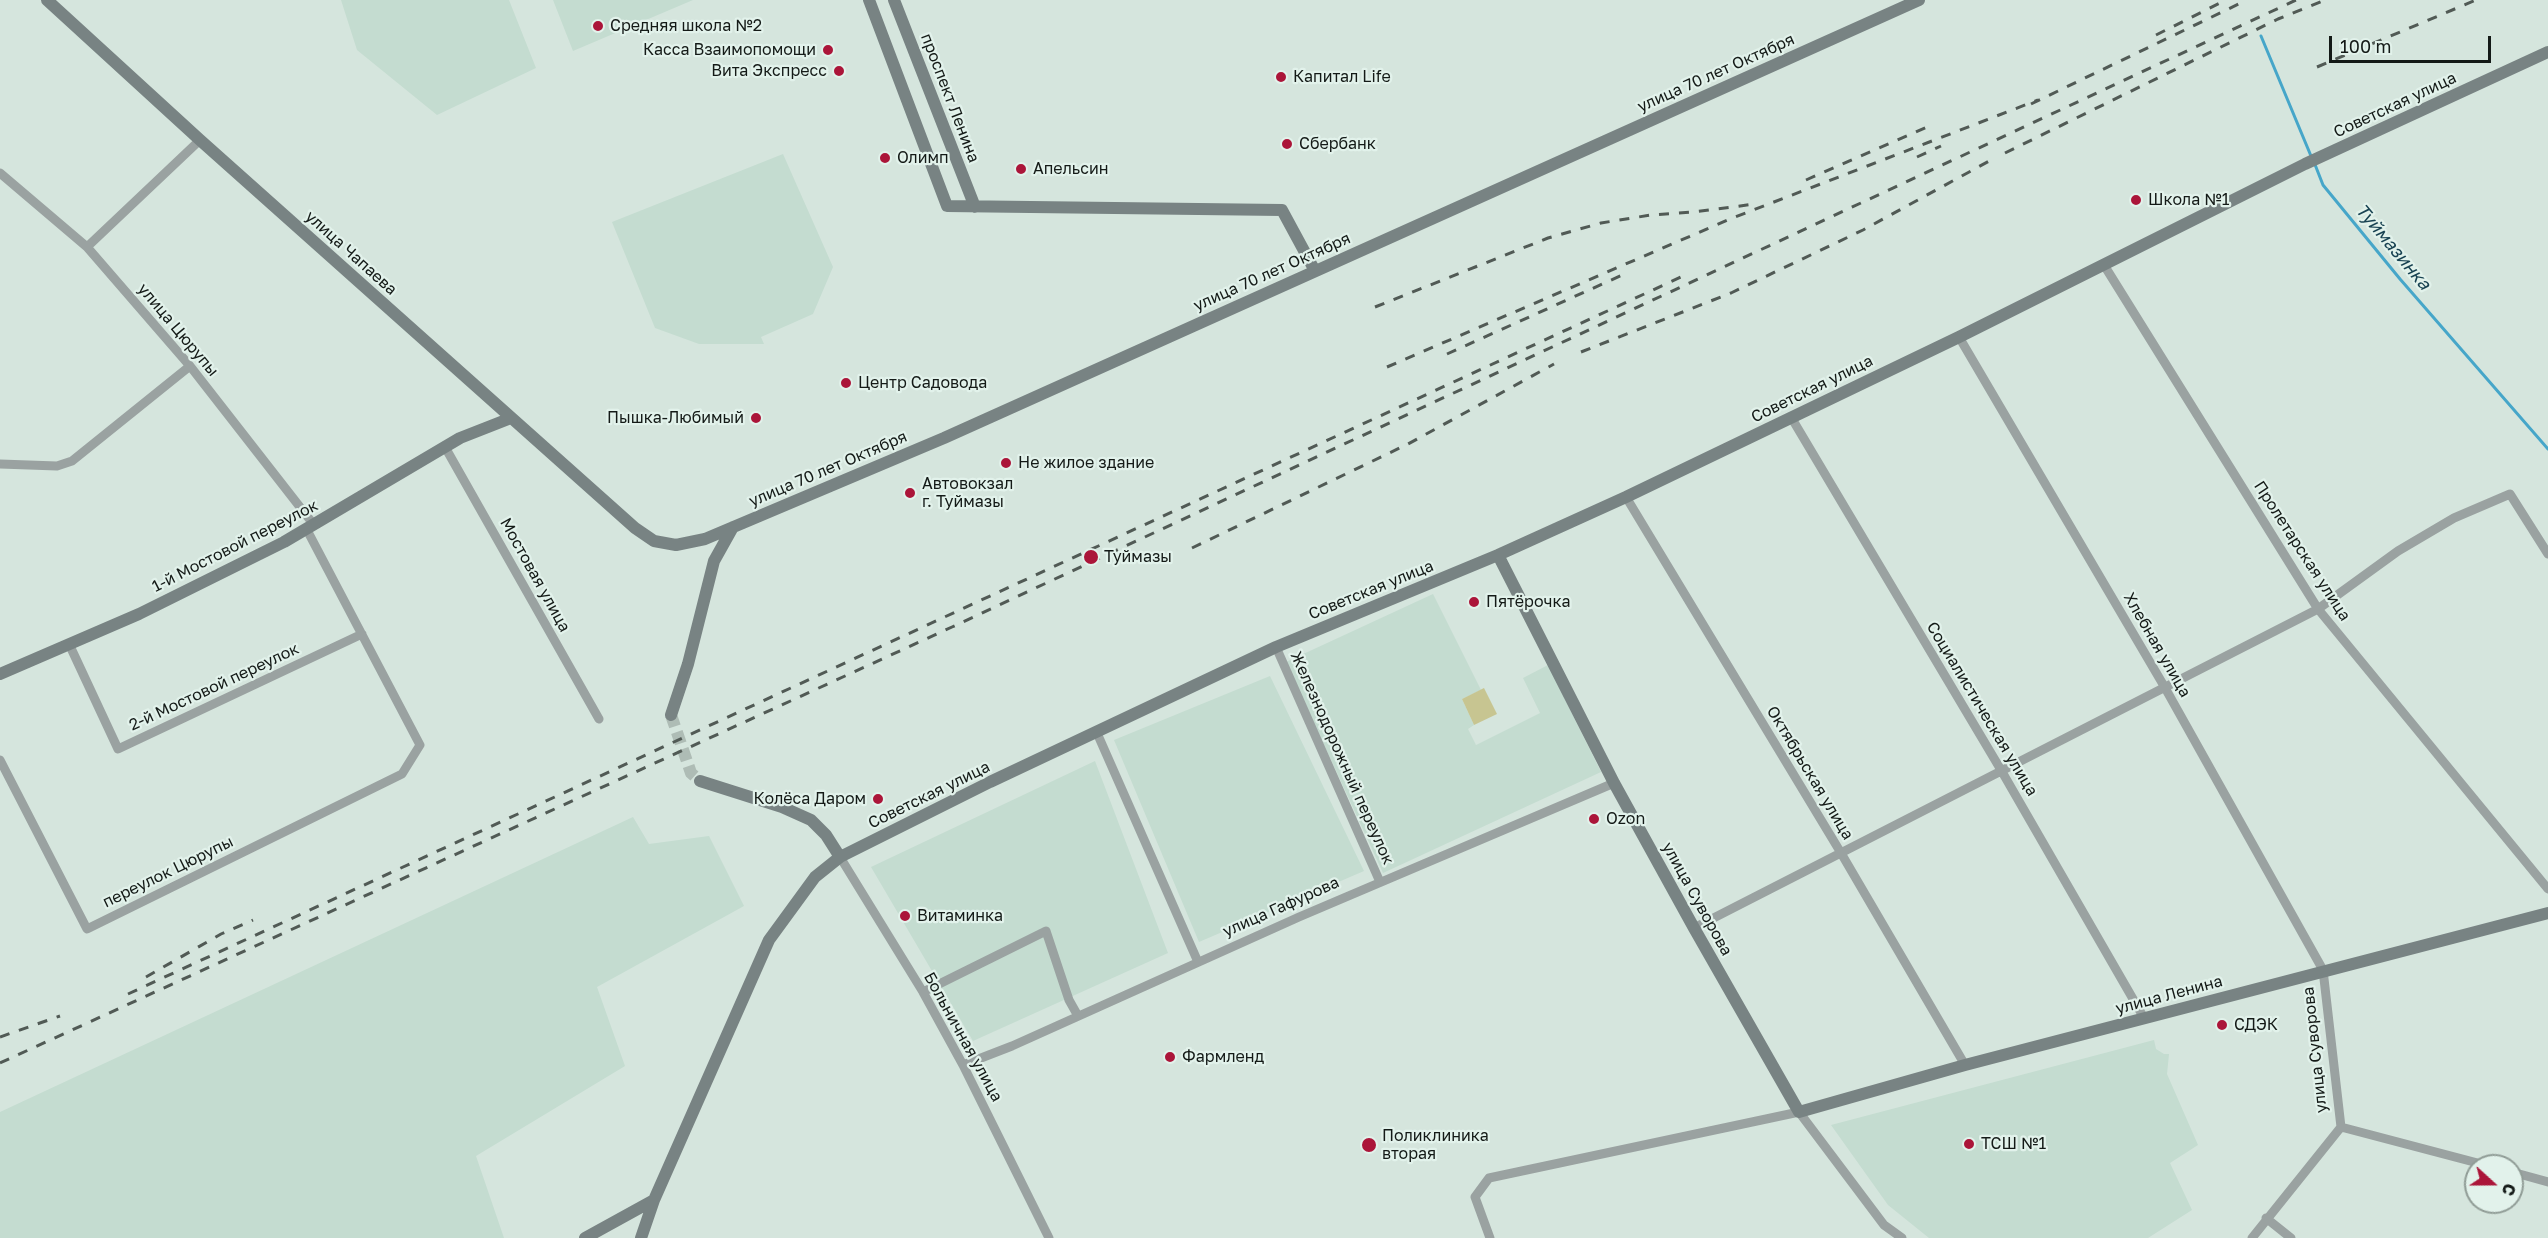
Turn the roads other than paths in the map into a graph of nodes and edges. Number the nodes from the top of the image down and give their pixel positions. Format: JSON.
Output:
{"nodes":[{"id":1,"x":47,"y":0,"type":"edge"},
{"id":2,"x":869,"y":0,"type":"edge"},
{"id":3,"x":894,"y":0,"type":"edge"},
{"id":4,"x":1919,"y":0,"type":"edge"},
{"id":5,"x":2548,"y":52,"type":"edge"},
{"id":6,"x":200,"y":140,"type":"junction"},
{"id":7,"x":0,"y":173,"type":"edge"},
{"id":8,"x":975,"y":207,"type":"junction"},
{"id":9,"x":87,"y":247,"type":"junction"},
{"id":10,"x":2104,"y":265,"type":"junction"},
{"id":11,"x":1314,"y":271,"type":"junction"},
{"id":12,"x":1959,"y":337,"type":"junction"},
{"id":13,"x":190,"y":366,"type":"junction"},
{"id":14,"x":1791,"y":417,"type":"junction"},
{"id":15,"x":511,"y":418,"type":"junction"},
{"id":16,"x":445,"y":447,"type":"junction"},
{"id":17,"x":0,"y":464,"type":"edge"},
{"id":18,"x":1626,"y":497,"type":"junction"},
{"id":19,"x":734,"y":526,"type":"junction"},
{"id":20,"x":311,"y":527,"type":"junction"},
{"id":21,"x":635,"y":528,"type":"joint"},
{"id":22,"x":2548,"y":554,"type":"edge"},
{"id":23,"x":1498,"y":555,"type":"junction"},
{"id":24,"x":2318,"y":609,"type":"junction"},
{"id":25,"x":362,"y":634,"type":"junction"},
{"id":26,"x":70,"y":646,"type":"junction"},
{"id":27,"x":1276,"y":647,"type":"junction"},
{"id":28,"x":0,"y":674,"type":"edge"},
{"id":29,"x":2164,"y":686,"type":"junction"},
{"id":30,"x":670,"y":715,"type":"tunnel mouth"},
{"id":31,"x":599,"y":719,"type":"dead end"},
{"id":32,"x":1097,"y":734,"type":"junction"},
{"id":33,"x":420,"y":745,"type":"joint"},
{"id":34,"x":0,"y":760,"type":"edge"},
{"id":35,"x":2001,"y":770,"type":"junction"},
{"id":36,"x":700,"y":781,"type":"tunnel mouth"},
{"id":37,"x":1614,"y":783,"type":"junction"},
{"id":38,"x":1841,"y":853,"type":"junction"},
{"id":39,"x":840,"y":857,"type":"junction"},
{"id":40,"x":1380,"y":882,"type":"junction"},
{"id":41,"x":2548,"y":889,"type":"edge"},
{"id":42,"x":2548,"y":913,"type":"edge"},
{"id":43,"x":1694,"y":928,"type":"junction"},
{"id":44,"x":1198,"y":962,"type":"junction"},
{"id":45,"x":2323,"y":970,"type":"junction"},
{"id":46,"x":923,"y":992,"type":"junction"},
{"id":47,"x":1078,"y":1016,"type":"junction"},
{"id":48,"x":2144,"y":1018,"type":"junction"},
{"id":49,"x":963,"y":1065,"type":"junction"},
{"id":50,"x":1965,"y":1065,"type":"junction"},
{"id":51,"x":1799,"y":1113,"type":"junction"},
{"id":52,"x":2341,"y":1127,"type":"junction"},
{"id":53,"x":2464,"y":1159,"type":"edge"},
{"id":54,"x":2524,"y":1175,"type":"edge"},
{"id":55,"x":2548,"y":1182,"type":"edge"},
{"id":56,"x":654,"y":1200,"type":"junction"},
{"id":57,"x":2266,"y":1218,"type":"junction"},
{"id":58,"x":585,"y":1238,"type":"edge"},
{"id":59,"x":641,"y":1238,"type":"edge"},
{"id":60,"x":1050,"y":1238,"type":"edge"},
{"id":61,"x":1490,"y":1238,"type":"edge"},
{"id":62,"x":1902,"y":1238,"type":"edge"},
{"id":63,"x":2252,"y":1238,"type":"edge"},
{"id":64,"x":2291,"y":1238,"type":"edge"}],
"edges":[{"from":1,"to":6,"type":"street","name":"улица Чапаева"},
{"from":2,"to":8,"type":"street"},
{"from":3,"to":8,"type":"street","name":"проспект Ленина"},
{"from":4,"to":11,"type":"street","name":"улица 70 лет Октября"},
{"from":5,"to":10,"type":"street","name":"Советская улица"},
{"from":6,"to":9,"type":"street"},
{"from":6,"to":15,"type":"street","name":"улица Чапаева"},
{"from":7,"to":9,"type":"street","name":"улица Цюрупы"},
{"from":8,"to":11,"type":"street"},
{"from":9,"to":13,"type":"street","name":"улица Цюрупы"},
{"from":10,"to":12,"type":"street","name":"Советская улица"},
{"from":10,"to":24,"type":"street","name":"Пролетарская улица"},
{"from":11,"to":19,"type":"street","name":"улица 70 лет Октября"},
{"from":12,"to":14,"type":"street","name":"Советская улица"},
{"from":12,"to":29,"type":"street","name":"Хлебная улица"},
{"from":13,"to":17,"type":"street"},
{"from":13,"to":20,"type":"street","name":"улица Цюрупы"},
{"from":14,"to":18,"type":"street","name":"Советская улица"},
{"from":14,"to":35,"type":"street","name":"Социалистическая улица"},
{"from":15,"to":16,"type":"street","name":"1-й Мостовой переулок"},
{"from":15,"to":21,"type":"street","name":"улица Чапаева"},
{"from":16,"to":20,"type":"street","name":"1-й Мостовой переулок"},
{"from":16,"to":31,"type":"street","name":"Мостовая улица"},
{"from":18,"to":23,"type":"street","name":"Советская улица"},
{"from":18,"to":38,"type":"street","name":"Октябрьская улица"},
{"from":19,"to":21,"type":"street","name":"улица 70 лет Октября"},
{"from":19,"to":30,"type":"street"},
{"from":20,"to":25,"type":"street","name":"улица Цюрупы"},
{"from":20,"to":26,"type":"street","name":"1-й Мостовой переулок"},
{"from":22,"to":24,"type":"street"},
{"from":23,"to":27,"type":"street","name":"Советская улица"},
{"from":23,"to":37,"type":"street","name":"улица Суворова"},
{"from":24,"to":29,"type":"street"},
{"from":24,"to":41,"type":"street","name":"Пролетарская улица"},
{"from":25,"to":26,"type":"street","name":"2-й Мостовой переулок"},
{"from":25,"to":33,"type":"street","name":"улица Цюрупы"},
{"from":26,"to":28,"type":"street","name":"1-й Мостовой переулок"},
{"from":27,"to":32,"type":"street","name":"Советская улица"},
{"from":27,"to":40,"type":"street","name":"Железнодорожный переулок"},
{"from":29,"to":35,"type":"street"},
{"from":29,"to":45,"type":"street","name":"Хлебная улица"},
{"from":32,"to":39,"type":"street","name":"Советская улица"},
{"from":32,"to":44,"type":"street"},
{"from":33,"to":34,"type":"street","name":"переулок Цюрупы"},
{"from":35,"to":38,"type":"street"},
{"from":35,"to":48,"type":"street","name":"Социалистическая улица"},
{"from":36,"to":39,"type":"street"},
{"from":37,"to":40,"type":"street","name":"улица Гафурова"},
{"from":37,"to":43,"type":"street","name":"улица Суворова"},
{"from":38,"to":43,"type":"street"},
{"from":38,"to":50,"type":"street","name":"Октябрьская улица"},
{"from":39,"to":46,"type":"street","name":"Больничная улица"},
{"from":39,"to":56,"type":"street","name":"Советская улица"},
{"from":40,"to":44,"type":"street","name":"улица Гафурова"},
{"from":42,"to":45,"type":"street","name":"улица Ленина"},
{"from":43,"to":51,"type":"street","name":"улица Суворова"},
{"from":44,"to":47,"type":"street","name":"улица Гафурова"},
{"from":45,"to":48,"type":"street","name":"улица Ленина"},
{"from":45,"to":52,"type":"street","name":"улица Суворова"},
{"from":46,"to":47,"type":"street"},
{"from":46,"to":49,"type":"street","name":"Больничная улица"},
{"from":47,"to":49,"type":"street","name":"улица Гафурова"},
{"from":48,"to":50,"type":"street","name":"улица Ленина"},
{"from":49,"to":60,"type":"street","name":"Больничная улица"},
{"from":50,"to":51,"type":"street","name":"улица Ленина"},
{"from":51,"to":61,"type":"street"},
{"from":51,"to":62,"type":"street","name":"улица Суворова"},
{"from":52,"to":53,"type":"street"},
{"from":52,"to":57,"type":"street","name":"улица Суворова"},
{"from":54,"to":55,"type":"street"},
{"from":56,"to":58,"type":"street"},
{"from":56,"to":59,"type":"street","name":"Советская улица"},
{"from":57,"to":63,"type":"street","name":"улица Суворова"},
{"from":57,"to":64,"type":"street"}]}
